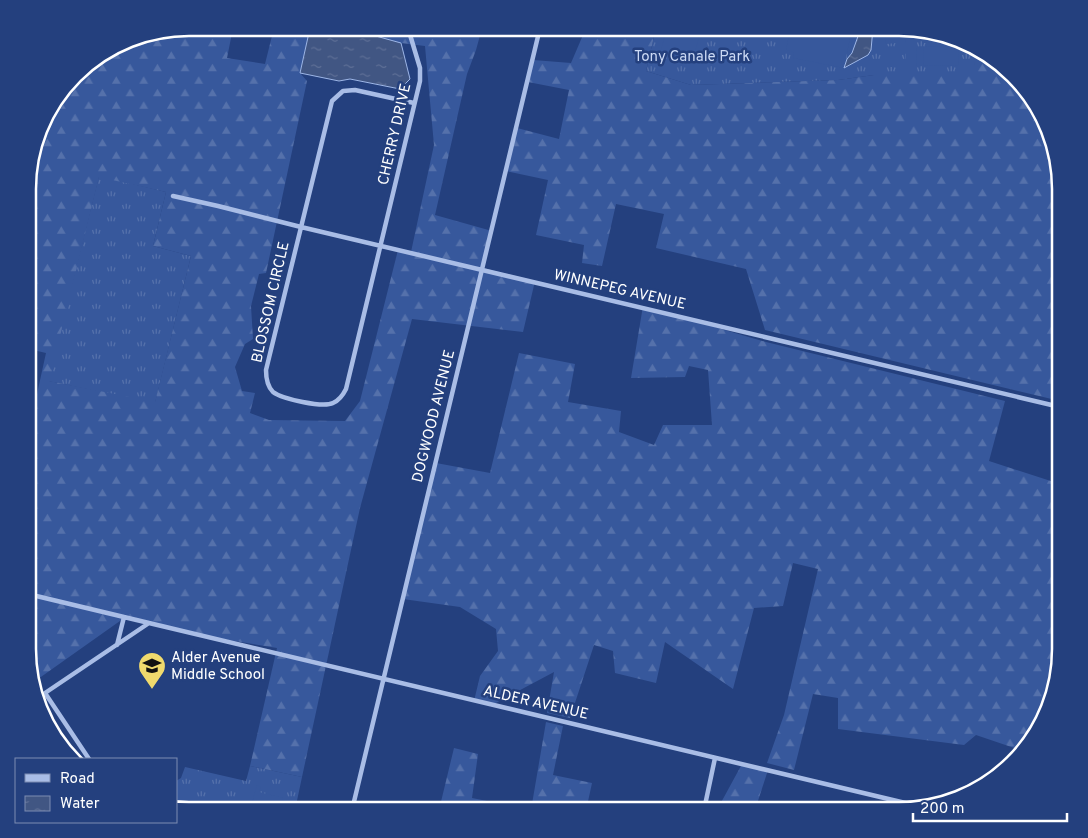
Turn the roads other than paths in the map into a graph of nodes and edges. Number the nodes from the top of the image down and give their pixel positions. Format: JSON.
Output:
{"nodes":[{"id":1,"x":410,"y":36,"type":"edge"},
{"id":2,"x":538,"y":36,"type":"edge"},
{"id":3,"x":414,"y":103,"type":"junction"},
{"id":4,"x":173,"y":196,"type":"dead end"},
{"id":5,"x":301,"y":227,"type":"junction"},
{"id":6,"x":381,"y":246,"type":"junction"},
{"id":7,"x":481,"y":270,"type":"junction"},
{"id":8,"x":1052,"y":405,"type":"edge"},
{"id":9,"x":37,"y":596,"type":"edge"},
{"id":10,"x":124,"y":617,"type":"junction"},
{"id":11,"x":149,"y":623,"type":"junction"},
{"id":12,"x":117,"y":645,"type":"junction"},
{"id":13,"x":384,"y":678,"type":"junction"},
{"id":14,"x":88,"y":758,"type":"edge"},
{"id":15,"x":715,"y":758,"type":"junction"},
{"id":16,"x":354,"y":801,"type":"edge"},
{"id":17,"x":706,"y":802,"type":"edge"},
{"id":18,"x":900,"y":802,"type":"edge"}],
"edges":[{"from":1,"to":3,"type":"street","name":"CHERRY DRIVE"},
{"from":2,"to":7,"type":"street","name":"DOGWOOD AVENUE"},
{"from":3,"to":5,"type":"street","name":"BLOSSOM CIRCLE"},
{"from":3,"to":6,"type":"street","name":"CHERRY DRIVE"},
{"from":4,"to":5,"type":"street","name":"WINNEPEG AVENUE"},
{"from":5,"to":6,"type":"street","name":"WINNEPEG AVENUE"},
{"from":5,"to":6,"type":"street","name":"BLOSSOM CIRCLE"},
{"from":6,"to":7,"type":"street","name":"WINNEPEG AVENUE"},
{"from":7,"to":8,"type":"street","name":"WINNEPEG AVENUE"},
{"from":7,"to":13,"type":"street","name":"DOGWOOD AVENUE"},
{"from":9,"to":10,"type":"street","name":"ALDER AVENUE"},
{"from":10,"to":11,"type":"street","name":"ALDER AVENUE"},
{"from":10,"to":12,"type":"street"},
{"from":11,"to":12,"type":"street"},
{"from":11,"to":13,"type":"street","name":"ALDER AVENUE"},
{"from":12,"to":14,"type":"street"},
{"from":13,"to":15,"type":"street","name":"ALDER AVENUE"},
{"from":13,"to":16,"type":"street","name":"DOGWOOD AVENUE"},
{"from":15,"to":17,"type":"street"},
{"from":15,"to":18,"type":"street","name":"ALDER AVENUE"}]}
